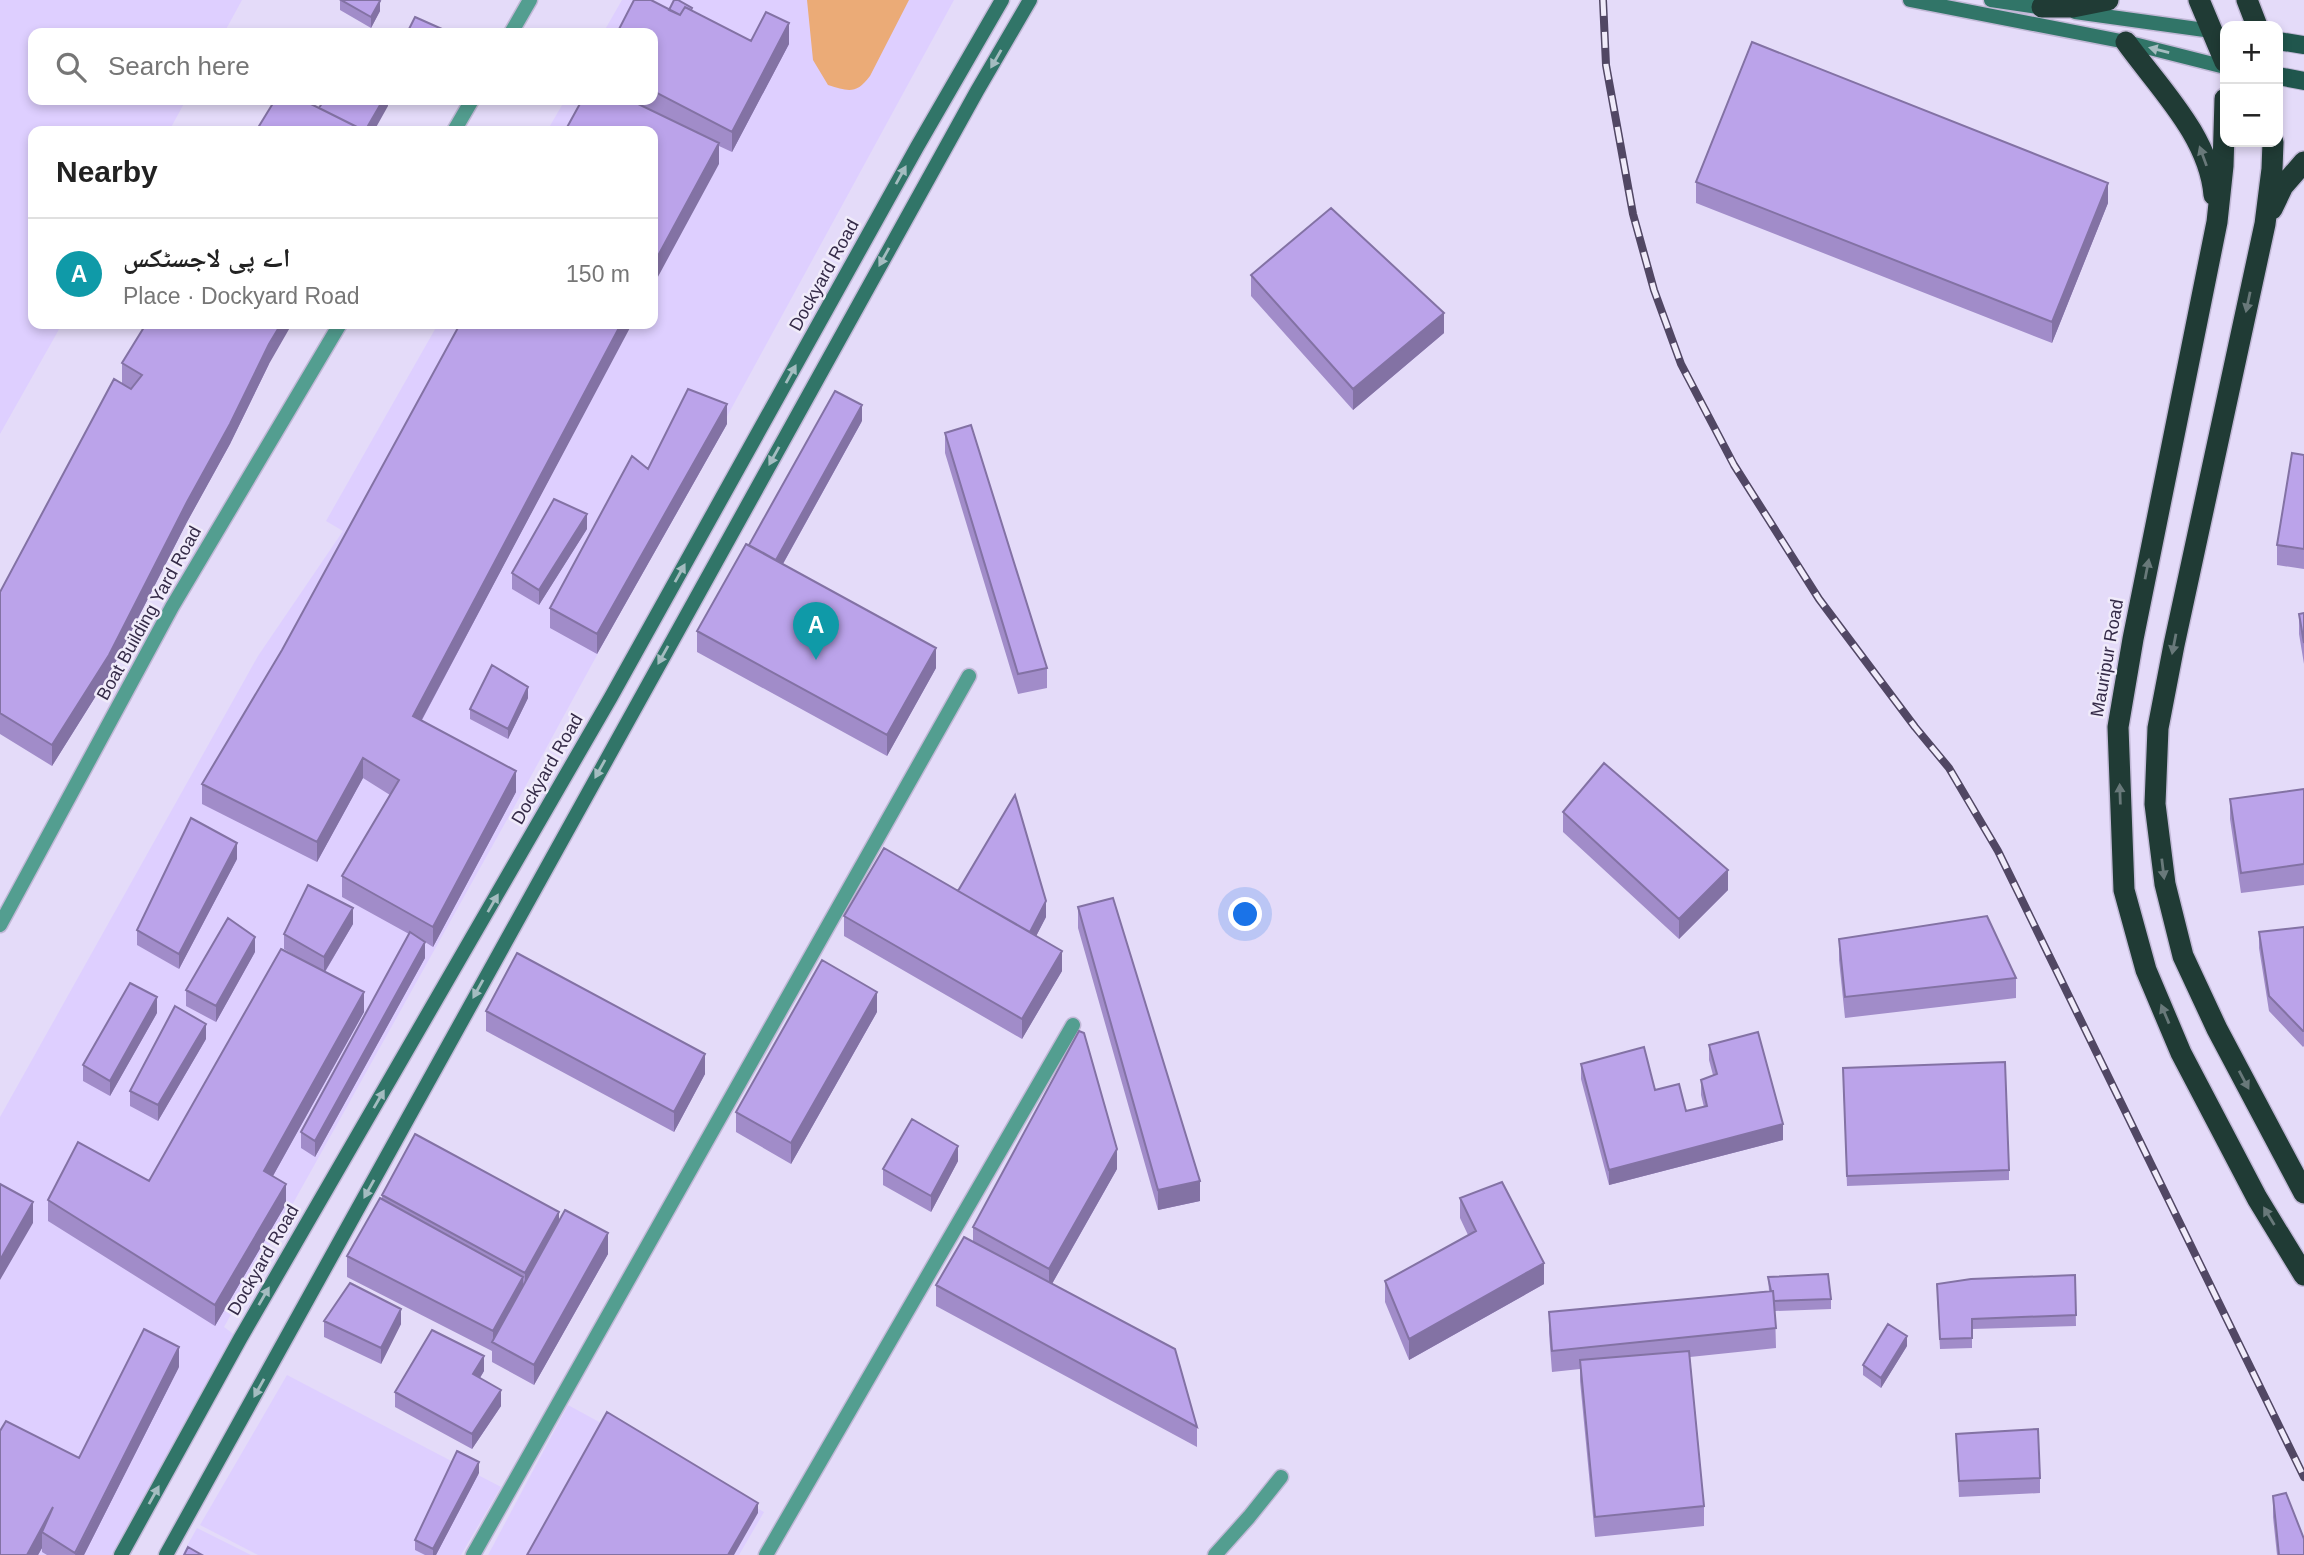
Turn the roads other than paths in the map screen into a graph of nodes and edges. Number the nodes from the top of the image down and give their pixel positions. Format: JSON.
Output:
{"nodes":[{"id":1,"x":530,"y":0,"type":"edge"},
{"id":2,"x":1002,"y":0,"type":"edge"},
{"id":3,"x":1030,"y":0,"type":"edge"},
{"id":4,"x":1910,"y":0,"type":"edge"},
{"id":5,"x":1991,"y":0,"type":"edge"},
{"id":6,"x":2108,"y":0,"type":"edge"},
{"id":7,"x":2199,"y":0,"type":"edge"},
{"id":8,"x":2247,"y":0,"type":"edge"},
{"id":9,"x":2042,"y":7,"type":"junction"},
{"id":10,"x":2255,"y":21,"type":"edge"},
{"id":11,"x":514,"y":28,"type":"edge"},
{"id":12,"x":2219,"y":32,"type":"edge"},
{"id":13,"x":2126,"y":41,"type":"junction"},
{"id":14,"x":2283,"y":42,"type":"edge"},
{"id":15,"x":2304,"y":45,"type":"edge"},
{"id":16,"x":2220,"y":63,"type":"edge"},
{"id":17,"x":2283,"y":77,"type":"edge"},
{"id":18,"x":2304,"y":80,"type":"edge"},
{"id":19,"x":469,"y":105,"type":"edge"},
{"id":20,"x":457,"y":126,"type":"edge"},
{"id":21,"x":2224,"y":147,"type":"edge"},
{"id":22,"x":2273,"y":147,"type":"edge"},
{"id":23,"x":2304,"y":162,"type":"edge"},
{"id":24,"x":2215,"y":228,"type":"junction"},
{"id":25,"x":2263,"y":229,"type":"junction"},
{"id":26,"x":337,"y":329,"type":"edge"},
{"id":27,"x":969,"y":676,"type":"dead end"},
{"id":28,"x":0,"y":925,"type":"edge"},
{"id":29,"x":1073,"y":1025,"type":"dead end"},
{"id":30,"x":2304,"y":1193,"type":"edge"},
{"id":31,"x":2304,"y":1275,"type":"edge"},
{"id":32,"x":1281,"y":1477,"type":"dead end"},
{"id":33,"x":121,"y":1555,"type":"edge"},
{"id":34,"x":166,"y":1555,"type":"edge"},
{"id":35,"x":472,"y":1555,"type":"edge"},
{"id":36,"x":766,"y":1555,"type":"edge"},
{"id":37,"x":1215,"y":1555,"type":"edge"}],
"edges":[{"from":1,"to":11,"type":"street"},
{"from":33,"to":2,"type":"street","name":"Dockyard Road","one_way":true},
{"from":3,"to":34,"type":"street","one_way":true},
{"from":4,"to":13,"type":"street"},
{"from":5,"to":9,"type":"street"},
{"from":6,"to":9,"type":"highway"},
{"from":7,"to":12,"type":"highway"},
{"from":8,"to":10,"type":"highway"},
{"from":9,"to":12,"type":"street"},
{"from":16,"to":13,"type":"street","one_way":true},
{"from":24,"to":13,"type":"highway","one_way":true},
{"from":14,"to":15,"type":"main road"},
{"from":17,"to":18,"type":"main road"},
{"from":19,"to":20,"type":"street"},
{"from":21,"to":24,"type":"highway","name":"Mauripur Road"},
{"from":22,"to":25,"type":"highway"},
{"from":23,"to":25,"type":"highway"},
{"from":31,"to":24,"type":"highway","name":"Mauripur Road","one_way":true},
{"from":25,"to":30,"type":"highway","one_way":true},
{"from":26,"to":28,"type":"street","name":"Boat Building Yard Road"},
{"from":27,"to":35,"type":"street"},
{"from":29,"to":36,"type":"street"},
{"from":32,"to":37,"type":"street"}]}
